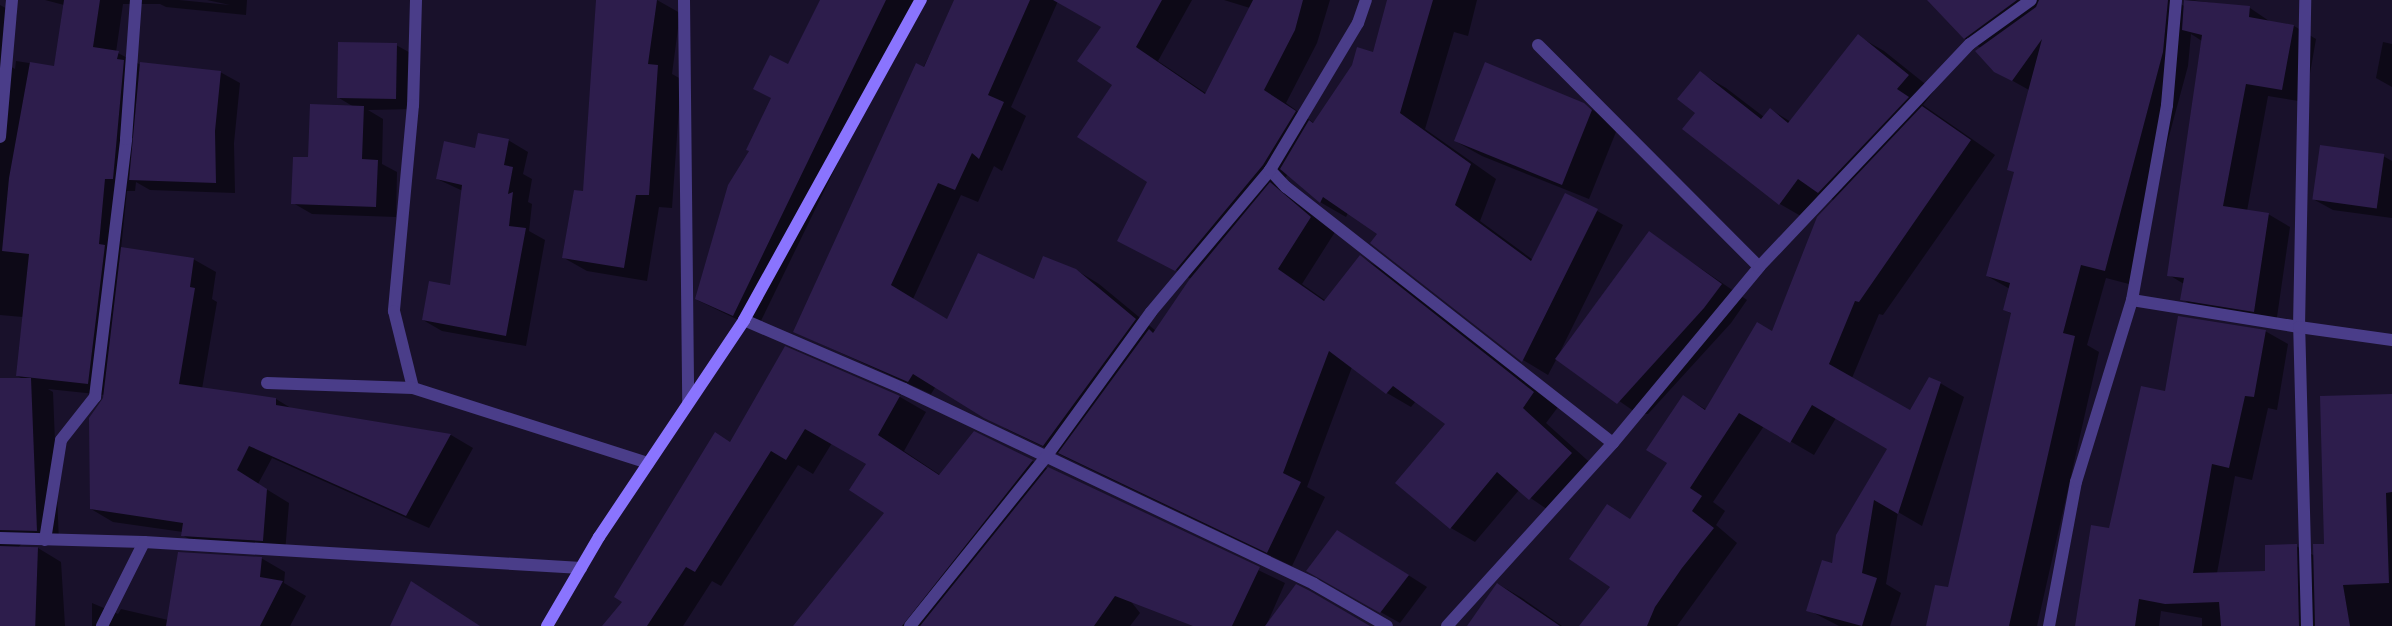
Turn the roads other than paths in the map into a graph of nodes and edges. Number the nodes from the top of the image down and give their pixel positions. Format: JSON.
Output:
{"nodes":[{"id":1,"x":12,"y":0,"type":"edge"},
{"id":2,"x":136,"y":0,"type":"edge"},
{"id":3,"x":416,"y":0,"type":"edge"},
{"id":4,"x":684,"y":0,"type":"edge"},
{"id":5,"x":921,"y":0,"type":"edge"},
{"id":6,"x":1366,"y":0,"type":"edge"},
{"id":7,"x":2031,"y":0,"type":"edge"},
{"id":8,"x":2176,"y":0,"type":"edge"},
{"id":9,"x":2305,"y":0,"type":"edge"},
{"id":10,"x":1538,"y":45,"type":"dead end"},
{"id":11,"x":0,"y":137,"type":"edge"},
{"id":12,"x":1270,"y":170,"type":"junction"},
{"id":13,"x":1759,"y":267,"type":"junction"},
{"id":14,"x":2132,"y":300,"type":"junction"},
{"id":15,"x":744,"y":320,"type":"junction"},
{"id":16,"x":2299,"y":327,"type":"junction"},
{"id":17,"x":2392,"y":340,"type":"edge"},
{"id":18,"x":267,"y":383,"type":"dead end"},
{"id":19,"x":412,"y":388,"type":"junction"},
{"id":20,"x":688,"y":404,"type":"junction"},
{"id":21,"x":1613,"y":443,"type":"junction"},
{"id":22,"x":1045,"y":458,"type":"junction"},
{"id":23,"x":648,"y":464,"type":"junction"},
{"id":24,"x":0,"y":538,"type":"edge"},
{"id":25,"x":45,"y":540,"type":"junction"},
{"id":26,"x":144,"y":542,"type":"junction"},
{"id":27,"x":581,"y":568,"type":"junction"},
{"id":28,"x":102,"y":626,"type":"edge"},
{"id":29,"x":547,"y":626,"type":"edge"},
{"id":30,"x":910,"y":626,"type":"edge"},
{"id":31,"x":1387,"y":626,"type":"edge"},
{"id":32,"x":1448,"y":626,"type":"edge"},
{"id":33,"x":2049,"y":626,"type":"edge"},
{"id":34,"x":2306,"y":626,"type":"edge"}],
"edges":[{"from":1,"to":11,"type":"street"},
{"from":2,"to":25,"type":"street"},
{"from":3,"to":19,"type":"street"},
{"from":4,"to":20,"type":"street"},
{"from":5,"to":15,"type":"street"},
{"from":6,"to":12,"type":"street"},
{"from":7,"to":13,"type":"street"},
{"from":8,"to":14,"type":"street"},
{"from":9,"to":16,"type":"street"},
{"from":10,"to":13,"type":"street"},
{"from":12,"to":21,"type":"street"},
{"from":12,"to":22,"type":"street"},
{"from":13,"to":21,"type":"street"},
{"from":14,"to":16,"type":"street"},
{"from":14,"to":33,"type":"street"},
{"from":15,"to":20,"type":"street"},
{"from":15,"to":22,"type":"street"},
{"from":16,"to":17,"type":"street"},
{"from":16,"to":34,"type":"street"},
{"from":18,"to":19,"type":"street"},
{"from":19,"to":23,"type":"street"},
{"from":20,"to":23,"type":"street"},
{"from":21,"to":32,"type":"street"},
{"from":22,"to":30,"type":"street"},
{"from":22,"to":31,"type":"street"},
{"from":23,"to":27,"type":"street"},
{"from":24,"to":25,"type":"street"},
{"from":25,"to":26,"type":"street"},
{"from":26,"to":27,"type":"street"},
{"from":26,"to":28,"type":"street"},
{"from":27,"to":29,"type":"street"}]}
